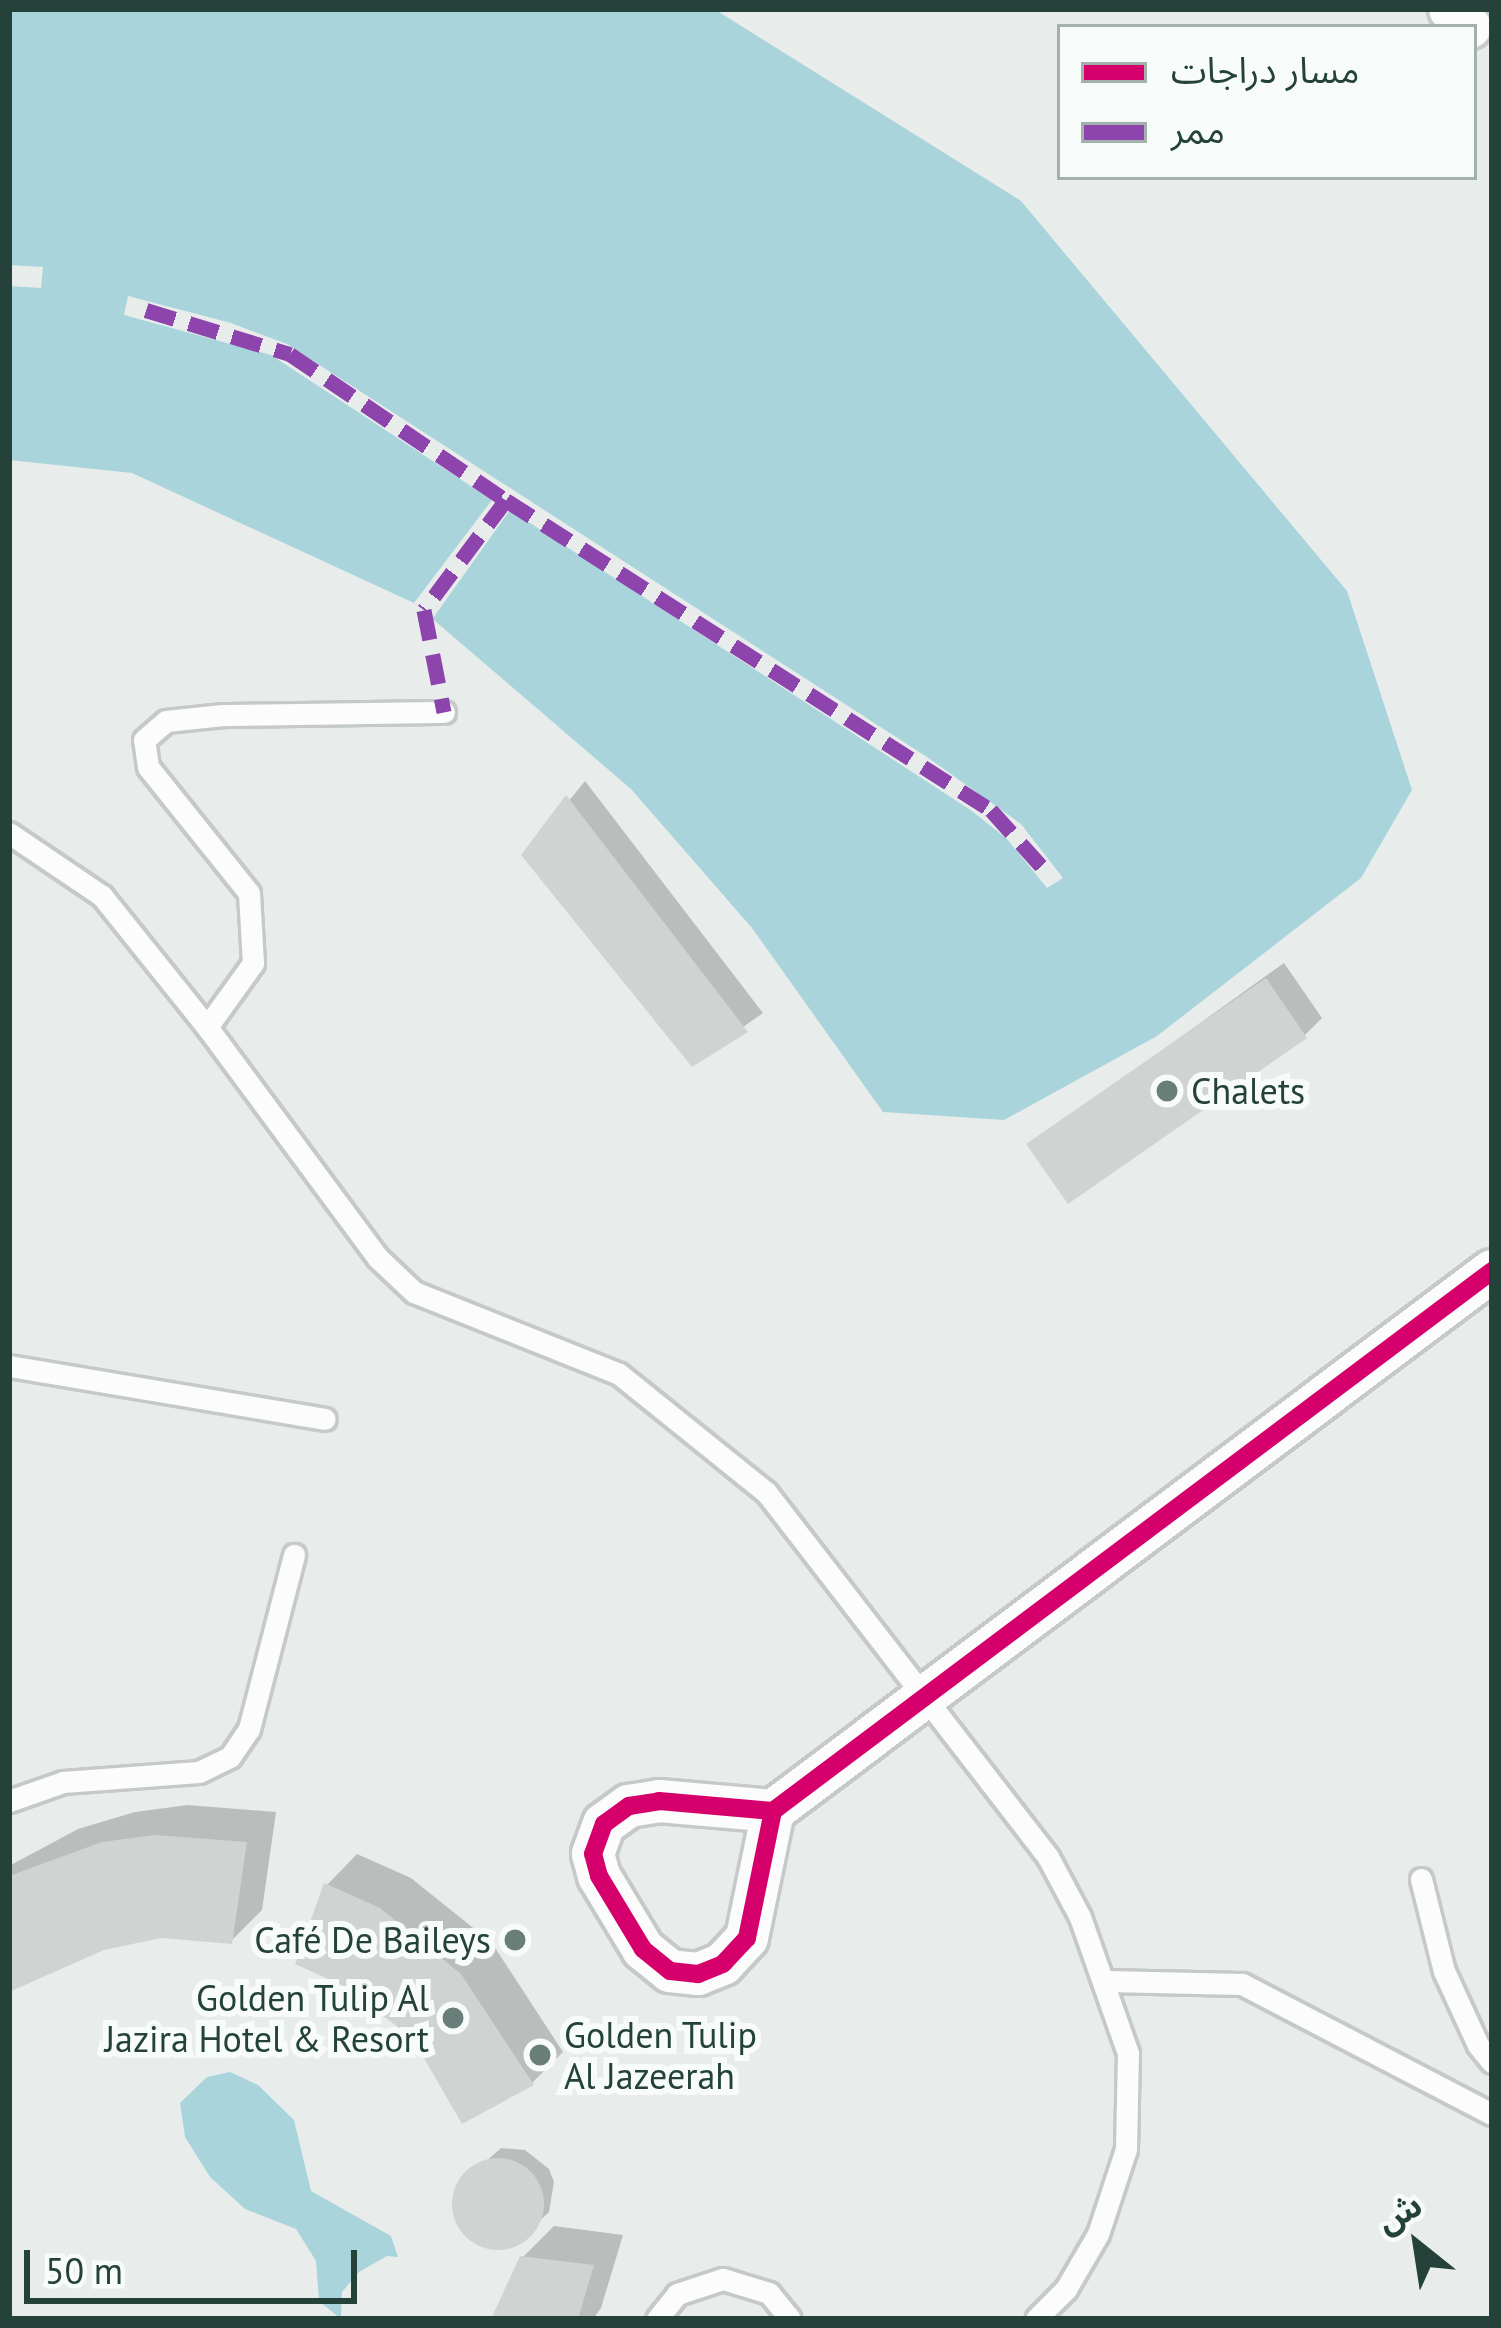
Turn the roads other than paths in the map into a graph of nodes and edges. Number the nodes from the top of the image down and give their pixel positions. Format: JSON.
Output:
{"nodes":[{"id":1,"x":444,"y":712,"type":"dead end"},
{"id":2,"x":9,"y":833,"type":"edge"},
{"id":3,"x":207,"y":1027,"type":"junction"},
{"id":4,"x":1492,"y":1271,"type":"edge"},
{"id":5,"x":9,"y":1366,"type":"edge"},
{"id":6,"x":325,"y":1419,"type":"dead end"},
{"id":7,"x":294,"y":1555,"type":"dead end"},
{"id":8,"x":926,"y":1696,"type":"junction"},
{"id":9,"x":9,"y":1801,"type":"edge"},
{"id":10,"x":773,"y":1810,"type":"junction"},
{"id":11,"x":1421,"y":1879,"type":"dead end"},
{"id":12,"x":1106,"y":1981,"type":"junction"},
{"id":13,"x":1492,"y":2062,"type":"edge"},
{"id":14,"x":1492,"y":2114,"type":"edge"},
{"id":15,"x":657,"y":2319,"type":"edge"},
{"id":16,"x":790,"y":2319,"type":"edge"},
{"id":17,"x":1036,"y":2319,"type":"edge"}],
"edges":[{"from":1,"to":3,"type":"lane"},
{"from":2,"to":3,"type":"lane"},
{"from":3,"to":8,"type":"lane"},
{"from":4,"to":8,"type":"street"},
{"from":5,"to":6,"type":"lane"},
{"from":7,"to":9,"type":"lane"},
{"from":8,"to":10,"type":"street"},
{"from":8,"to":12,"type":"lane"},
{"from":10,"to":10,"type":"street"},
{"from":11,"to":13,"type":"lane"},
{"from":12,"to":14,"type":"lane"},
{"from":12,"to":17,"type":"lane"},
{"from":15,"to":16,"type":"lane"}]}
